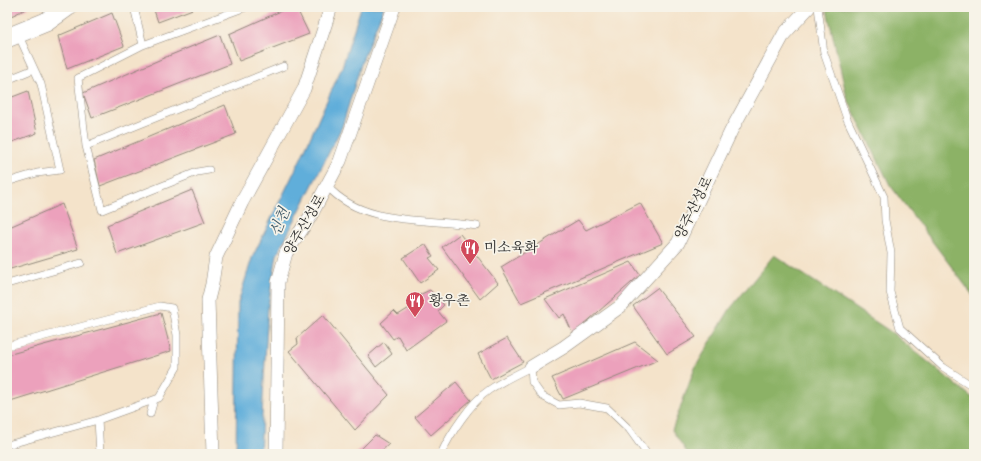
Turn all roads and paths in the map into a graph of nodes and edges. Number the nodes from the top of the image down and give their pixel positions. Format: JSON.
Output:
{"nodes":[{"id":1,"x":134,"y":7,"type":"edge"},
{"id":2,"x":246,"y":7,"type":"edge"},
{"id":3,"x":331,"y":7,"type":"edge"},
{"id":4,"x":394,"y":7,"type":"edge"},
{"id":5,"x":809,"y":7,"type":"edge"},
{"id":6,"x":818,"y":7,"type":"edge"},
{"id":7,"x":62,"y":9,"type":"edge"},
{"id":8,"x":13,"y":36,"type":"edge"},
{"id":9,"x":143,"y":45,"type":"junction"},
{"id":10,"x":284,"y":66,"type":"dead end"},
{"id":11,"x":34,"y":69,"type":"junction"},
{"id":12,"x":7,"y":80,"type":"edge"},
{"id":13,"x":86,"y":146,"type":"junction"},
{"id":14,"x":209,"y":170,"type":"dead end"},
{"id":15,"x":7,"y":182,"type":"edge"},
{"id":16,"x":327,"y":186,"type":"junction"},
{"id":17,"x":477,"y":226,"type":"dead end"},
{"id":18,"x":81,"y":263,"type":"dead end"},
{"id":19,"x":7,"y":284,"type":"edge"},
{"id":20,"x":7,"y":346,"type":"edge"},
{"id":21,"x":531,"y":367,"type":"junction"},
{"id":22,"x":974,"y":387,"type":"edge"},
{"id":23,"x":154,"y":400,"type":"junction"},
{"id":24,"x":150,"y":414,"type":"dead end"},
{"id":25,"x":98,"y":420,"type":"junction"},
{"id":26,"x":7,"y":445,"type":"edge"},
{"id":27,"x":100,"y":454,"type":"edge"},
{"id":28,"x":213,"y":454,"type":"edge"},
{"id":29,"x":276,"y":454,"type":"edge"},
{"id":30,"x":441,"y":454,"type":"edge"},
{"id":31,"x":647,"y":454,"type":"edge"}],
"edges":[{"from":1,"to":9,"type":"lane"},
{"from":2,"to":9,"type":"lane"},
{"from":3,"to":28,"type":"street"},
{"from":4,"to":16,"type":"street","name":"양주산성로"},
{"from":5,"to":21,"type":"street","name":"양주산성로"},
{"from":6,"to":22,"type":"lane"},
{"from":7,"to":8,"type":"street"},
{"from":8,"to":11,"type":"lane"},
{"from":9,"to":13,"type":"lane"},
{"from":10,"to":13,"type":"lane"},
{"from":11,"to":12,"type":"lane"},
{"from":11,"to":15,"type":"lane"},
{"from":13,"to":14,"type":"lane"},
{"from":16,"to":17,"type":"lane"},
{"from":16,"to":29,"type":"street","name":"양주산성로"},
{"from":18,"to":19,"type":"lane"},
{"from":20,"to":23,"type":"lane"},
{"from":21,"to":30,"type":"lane"},
{"from":21,"to":31,"type":"lane"},
{"from":23,"to":24,"type":"lane"},
{"from":23,"to":25,"type":"lane"},
{"from":25,"to":26,"type":"lane"},
{"from":25,"to":27,"type":"lane"}]}
